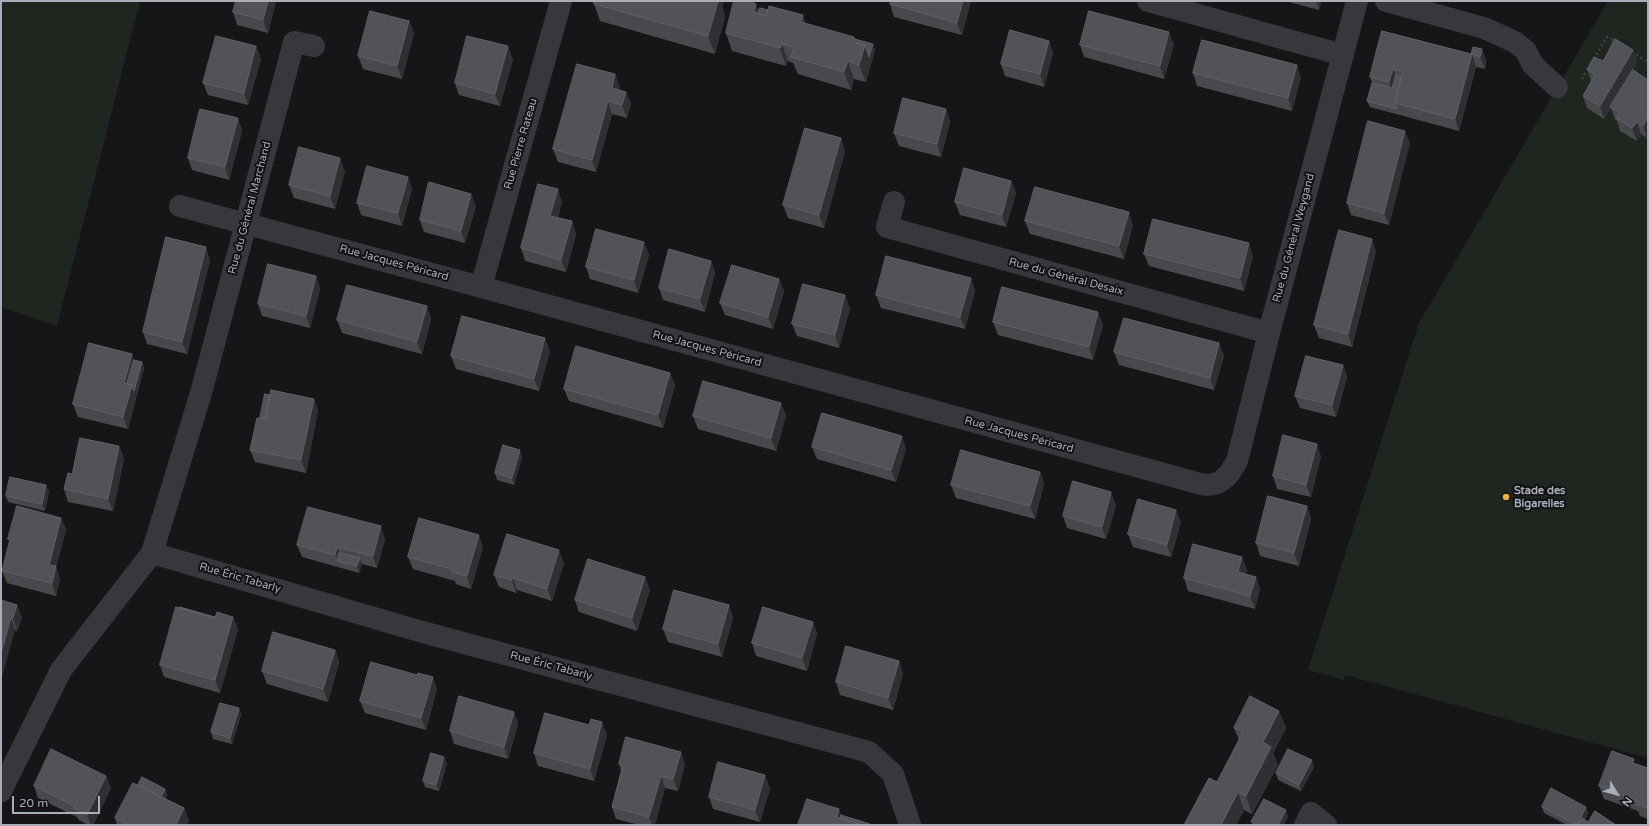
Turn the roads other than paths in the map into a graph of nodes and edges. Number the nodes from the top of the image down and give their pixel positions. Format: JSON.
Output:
{"nodes":[{"id":1,"x":561,"y":1,"type":"edge"},
{"id":2,"x":1148,"y":1,"type":"edge"},
{"id":3,"x":1357,"y":1,"type":"edge"},
{"id":4,"x":1386,"y":1,"type":"edge"},
{"id":5,"x":314,"y":46,"type":"dead end"},
{"id":6,"x":1343,"y":55,"type":"junction"},
{"id":7,"x":1557,"y":88,"type":"road end"},
{"id":8,"x":894,"y":202,"type":"dead end"},
{"id":9,"x":180,"y":206,"type":"dead end"},
{"id":10,"x":246,"y":223,"type":"junction"},
{"id":11,"x":481,"y":286,"type":"junction"},
{"id":12,"x":1269,"y":333,"type":"junction"},
{"id":13,"x":1230,"y":474,"type":"joint"},
{"id":14,"x":152,"y":553,"type":"junction"},
{"id":15,"x":1,"y":791,"type":"edge"},
{"id":16,"x":910,"y":825,"type":"edge"},
{"id":17,"x":1305,"y":825,"type":"edge"},
{"id":18,"x":1326,"y":825,"type":"edge"}],
"edges":[{"from":1,"to":11,"type":"street","name":"Rue Pierre Rateau"},
{"from":2,"to":6,"type":"street"},
{"from":3,"to":6,"type":"street","name":"Rue du Général Weygand"},
{"from":4,"to":7,"type":"street"},
{"from":5,"to":10,"type":"street","name":"Rue du Général Marchand"},
{"from":6,"to":12,"type":"street","name":"Rue du Général Weygand"},
{"from":8,"to":12,"type":"street","name":"Rue du Général Desaix"},
{"from":9,"to":10,"type":"street","name":"Rue Jacques Péricard"},
{"from":10,"to":11,"type":"street","name":"Rue Jacques Péricard"},
{"from":10,"to":14,"type":"street","name":"Rue du Général Marchand"},
{"from":11,"to":13,"type":"street","name":"Rue Jacques Péricard"},
{"from":12,"to":13,"type":"street","name":"Rue du Général Weygand"},
{"from":14,"to":15,"type":"street"},
{"from":14,"to":16,"type":"street","name":"Rue Éric Tabarly"},
{"from":17,"to":18,"type":"street"}]}
